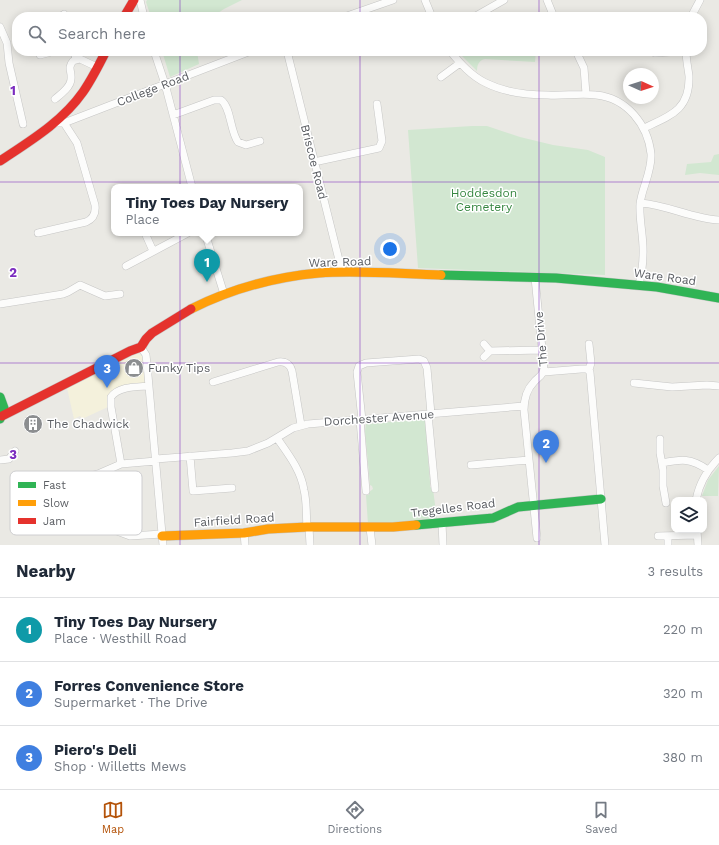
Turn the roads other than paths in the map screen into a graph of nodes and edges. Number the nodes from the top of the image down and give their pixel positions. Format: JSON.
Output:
{"nodes":[{"id":1,"x":134,"y":0,"type":"edge"},
{"id":2,"x":140,"y":0,"type":"edge"},
{"id":3,"x":393,"y":0,"type":"edge"},
{"id":4,"x":425,"y":0,"type":"edge"},
{"id":5,"x":504,"y":0,"type":"edge"},
{"id":6,"x":547,"y":0,"type":"edge"},
{"id":7,"x":700,"y":0,"type":"edge"},
{"id":8,"x":127,"y":12,"type":"edge"},
{"id":9,"x":143,"y":12,"type":"edge"},
{"id":10,"x":358,"y":12,"type":"edge"},
{"id":11,"x":430,"y":12,"type":"edge"},
{"id":12,"x":483,"y":12,"type":"edge"},
{"id":13,"x":552,"y":12,"type":"edge"},
{"id":14,"x":694,"y":12,"type":"edge"},
{"id":15,"x":0,"y":27,"type":"edge"},
{"id":16,"x":75,"y":56,"type":"edge"},
{"id":17,"x":103,"y":56,"type":"edge"},
{"id":18,"x":156,"y":56,"type":"edge"},
{"id":19,"x":238,"y":56,"type":"edge"},
{"id":20,"x":288,"y":56,"type":"edge"},
{"id":21,"x":454,"y":56,"type":"edge"},
{"id":22,"x":578,"y":56,"type":"edge"},
{"id":23,"x":686,"y":56,"type":"edge"},
{"id":24,"x":8,"y":59,"type":"junction"},
{"id":25,"x":76,"y":59,"type":"junction"},
{"id":26,"x":0,"y":60,"type":"edge"},
{"id":27,"x":460,"y":63,"type":"junction"},
{"id":28,"x":97,"y":67,"type":"junction"},
{"id":29,"x":441,"y":77,"type":"dead end"},
{"id":30,"x":165,"y":84,"type":"junction"},
{"id":31,"x":586,"y":94,"type":"junction"},
{"id":32,"x":55,"y":99,"type":"dead end"},
{"id":33,"x":377,"y":104,"type":"dead end"},
{"id":34,"x":70,"y":108,"type":"junction"},
{"id":35,"x":173,"y":115,"type":"junction"},
{"id":36,"x":78,"y":117,"type":"junction"},
{"id":37,"x":59,"y":123,"type":"junction"},
{"id":38,"x":23,"y":124,"type":"dead end"},
{"id":39,"x":644,"y":128,"type":"junction"},
{"id":40,"x":260,"y":141,"type":"dead end"},
{"id":41,"x":0,"y":161,"type":"edge"},
{"id":42,"x":314,"y":162,"type":"junction"},
{"id":43,"x":191,"y":184,"type":"edge"},
{"id":44,"x":641,"y":203,"type":"junction"},
{"id":45,"x":719,"y":220,"type":"edge"},
{"id":46,"x":38,"y":233,"type":"dead end"},
{"id":47,"x":146,"y":236,"type":"edge"},
{"id":48,"x":182,"y":236,"type":"edge"},
{"id":49,"x":206,"y":236,"type":"edge"},
{"id":50,"x":153,"y":251,"type":"junction"},
{"id":51,"x":126,"y":266,"type":"dead end"},
{"id":52,"x":342,"y":272,"type":"junction"},
{"id":53,"x":536,"y":278,"type":"junction"},
{"id":54,"x":640,"y":286,"type":"junction"},
{"id":55,"x":120,"y":294,"type":"dead end"},
{"id":56,"x":224,"y":294,"type":"junction"},
{"id":57,"x":719,"y":298,"type":"edge"},
{"id":58,"x":0,"y":304,"type":"edge"},
{"id":59,"x":484,"y":344,"type":"dead end"},
{"id":60,"x":589,"y":344,"type":"dead end"},
{"id":61,"x":141,"y":347,"type":"junction"},
{"id":62,"x":542,"y":350,"type":"junction"},
{"id":63,"x":490,"y":351,"type":"junction"},
{"id":64,"x":484,"y":357,"type":"dead end"},
{"id":65,"x":589,"y":370,"type":"junction"},
{"id":66,"x":544,"y":372,"type":"junction"},
{"id":67,"x":213,"y":382,"type":"dead end"},
{"id":68,"x":634,"y":383,"type":"dead end"},
{"id":69,"x":149,"y":386,"type":"junction"},
{"id":70,"x":719,"y":386,"type":"edge"},
{"id":71,"x":1,"y":398,"type":"edge"},
{"id":72,"x":524,"y":406,"type":"junction"},
{"id":73,"x":18,"y":407,"type":"junction"},
{"id":74,"x":430,"y":414,"type":"junction"},
{"id":75,"x":1,"y":418,"type":"edge"},
{"id":76,"x":361,"y":420,"type":"junction"},
{"id":77,"x":301,"y":425,"type":"junction"},
{"id":78,"x":277,"y":438,"type":"junction"},
{"id":79,"x":660,"y":439,"type":"dead end"},
{"id":80,"x":15,"y":451,"type":"dead end"},
{"id":81,"x":190,"y":456,"type":"junction"},
{"id":82,"x":719,"y":458,"type":"edge"},
{"id":83,"x":0,"y":460,"type":"edge"},
{"id":84,"x":156,"y":460,"type":"junction"},
{"id":85,"x":529,"y":460,"type":"junction"},
{"id":86,"x":662,"y":463,"type":"junction"},
{"id":87,"x":121,"y":464,"type":"junction"},
{"id":88,"x":471,"y":465,"type":"dead end"},
{"id":89,"x":708,"y":470,"type":"junction"},
{"id":90,"x":105,"y":471,"type":"edge"},
{"id":91,"x":232,"y":488,"type":"dead end"},
{"id":92,"x":435,"y":489,"type":"dead end"},
{"id":93,"x":366,"y":491,"type":"dead end"},
{"id":94,"x":697,"y":497,"type":"edge"},
{"id":95,"x":600,"y":499,"type":"junction"},
{"id":96,"x":666,"y":503,"type":"dead end"},
{"id":97,"x":534,"y":506,"type":"junction"},
{"id":98,"x":442,"y":523,"type":"junction"},
{"id":99,"x":308,"y":527,"type":"junction"},
{"id":100,"x":370,"y":528,"type":"junction"},
{"id":101,"x":244,"y":533,"type":"junction"},
{"id":102,"x":690,"y":533,"type":"edge"},
{"id":103,"x":697,"y":533,"type":"edge"},
{"id":104,"x":127,"y":535,"type":"edge"},
{"id":105,"x":658,"y":536,"type":"dead end"},
{"id":106,"x":668,"y":536,"type":"junction"},
{"id":107,"x":162,"y":538,"type":"edge"},
{"id":108,"x":537,"y":538,"type":"dead end"},
{"id":109,"x":245,"y":545,"type":"edge"},
{"id":110,"x":310,"y":545,"type":"edge"},
{"id":111,"x":372,"y":545,"type":"edge"},
{"id":112,"x":443,"y":545,"type":"edge"},
{"id":113,"x":604,"y":545,"type":"edge"},
{"id":114,"x":668,"y":545,"type":"edge"},
{"id":115,"x":698,"y":545,"type":"edge"}],
"edges":[{"from":1,"to":8,"type":"main road"},
{"from":2,"to":9,"type":"street"},
{"from":3,"to":10,"type":"street"},
{"from":4,"to":11,"type":"street"},
{"from":5,"to":12,"type":"street"},
{"from":6,"to":13,"type":"street"},
{"from":7,"to":14,"type":"street"},
{"from":15,"to":24,"type":"street"},
{"from":16,"to":25,"type":"street"},
{"from":17,"to":28,"type":"main road"},
{"from":18,"to":30,"type":"street"},
{"from":19,"to":30,"type":"street","name":"College Road"},
{"from":20,"to":42,"type":"street","name":"Briscoe Road"},
{"from":21,"to":27,"type":"street"},
{"from":22,"to":31,"type":"street"},
{"from":23,"to":39,"type":"street"},
{"from":24,"to":26,"type":"street"},
{"from":24,"to":38,"type":"street"},
{"from":25,"to":28,"type":"street"},
{"from":25,"to":32,"type":"street"},
{"from":27,"to":29,"type":"street"},
{"from":27,"to":31,"type":"street"},
{"from":28,"to":34,"type":"main road"},
{"from":30,"to":35,"type":"street"},
{"from":30,"to":36,"type":"street","name":"College Road"},
{"from":31,"to":39,"type":"street"},
{"from":33,"to":42,"type":"street"},
{"from":34,"to":36,"type":"street"},
{"from":34,"to":37,"type":"main road"},
{"from":35,"to":40,"type":"street"},
{"from":35,"to":43,"type":"street"},
{"from":36,"to":37,"type":"street","name":"College Road"},
{"from":37,"to":41,"type":"main road"},
{"from":37,"to":46,"type":"street"},
{"from":39,"to":44,"type":"street"},
{"from":42,"to":52,"type":"street","name":"Briscoe Road"},
{"from":44,"to":45,"type":"street"},
{"from":44,"to":54,"type":"street"},
{"from":47,"to":50,"type":"street"},
{"from":48,"to":50,"type":"street"},
{"from":49,"to":56,"type":"street"},
{"from":50,"to":51,"type":"street"},
{"from":52,"to":53,"type":"main road","name":"Ware Road"},
{"from":52,"to":56,"type":"main road","name":"Ware Road"},
{"from":53,"to":54,"type":"main road","name":"Ware Road"},
{"from":53,"to":62,"type":"street","name":"The Drive"},
{"from":54,"to":57,"type":"main road","name":"Ware Road"},
{"from":55,"to":58,"type":"street"},
{"from":56,"to":61,"type":"main road","name":"Ware Road"},
{"from":59,"to":63,"type":"street"},
{"from":60,"to":65,"type":"street"},
{"from":61,"to":69,"type":"street"},
{"from":61,"to":73,"type":"main road","name":"Ware Road"},
{"from":62,"to":63,"type":"street"},
{"from":62,"to":66,"type":"street","name":"The Drive"},
{"from":63,"to":64,"type":"street"},
{"from":65,"to":66,"type":"street"},
{"from":65,"to":95,"type":"street"},
{"from":66,"to":72,"type":"street","name":"The Drive"},
{"from":67,"to":77,"type":"street"},
{"from":68,"to":70,"type":"street"},
{"from":69,"to":84,"type":"street"},
{"from":69,"to":87,"type":"street"},
{"from":71,"to":73,"type":"main road"},
{"from":71,"to":75,"type":"main road"},
{"from":72,"to":74,"type":"street","name":"Dorchester Avenue"},
{"from":72,"to":85,"type":"street","name":"The Drive"},
{"from":73,"to":75,"type":"main road","name":"Ware Road"},
{"from":74,"to":76,"type":"street","name":"Dorchester Avenue"},
{"from":74,"to":76,"type":"street"},
{"from":74,"to":92,"type":"street"},
{"from":76,"to":77,"type":"street","name":"Dorchester Avenue"},
{"from":76,"to":93,"type":"street"},
{"from":77,"to":78,"type":"street","name":"Dorchester Avenue"},
{"from":78,"to":81,"type":"street","name":"Dorchester Avenue"},
{"from":78,"to":99,"type":"street"},
{"from":79,"to":86,"type":"street"},
{"from":80,"to":83,"type":"street"},
{"from":81,"to":84,"type":"street","name":"Dorchester Avenue"},
{"from":81,"to":91,"type":"street"},
{"from":82,"to":89,"type":"street"},
{"from":84,"to":87,"type":"street","name":"Dorchester Avenue"},
{"from":84,"to":107,"type":"street"},
{"from":85,"to":88,"type":"street"},
{"from":85,"to":97,"type":"street","name":"The Drive"},
{"from":86,"to":89,"type":"street"},
{"from":86,"to":96,"type":"street"},
{"from":87,"to":90,"type":"street","name":"Dorchester Avenue"},
{"from":89,"to":94,"type":"street"},
{"from":95,"to":97,"type":"main road","name":"Tregelles Road"},
{"from":95,"to":113,"type":"street"},
{"from":97,"to":98,"type":"main road","name":"Tregelles Road"},
{"from":97,"to":108,"type":"street","name":"The Drive"},
{"from":98,"to":100,"type":"main road","name":"Tregelles Road"},
{"from":98,"to":112,"type":"street"},
{"from":99,"to":100,"type":"main road","name":"Tregelles Road"},
{"from":99,"to":101,"type":"main road","name":"Fairfield Road"},
{"from":99,"to":110,"type":"street"},
{"from":100,"to":111,"type":"street"},
{"from":101,"to":107,"type":"main road","name":"Fairfield Road"},
{"from":101,"to":109,"type":"street"},
{"from":102,"to":106,"type":"street"},
{"from":103,"to":115,"type":"street"},
{"from":104,"to":107,"type":"street","name":"Dorchester Avenue"},
{"from":105,"to":106,"type":"street"},
{"from":106,"to":114,"type":"street"}]}
